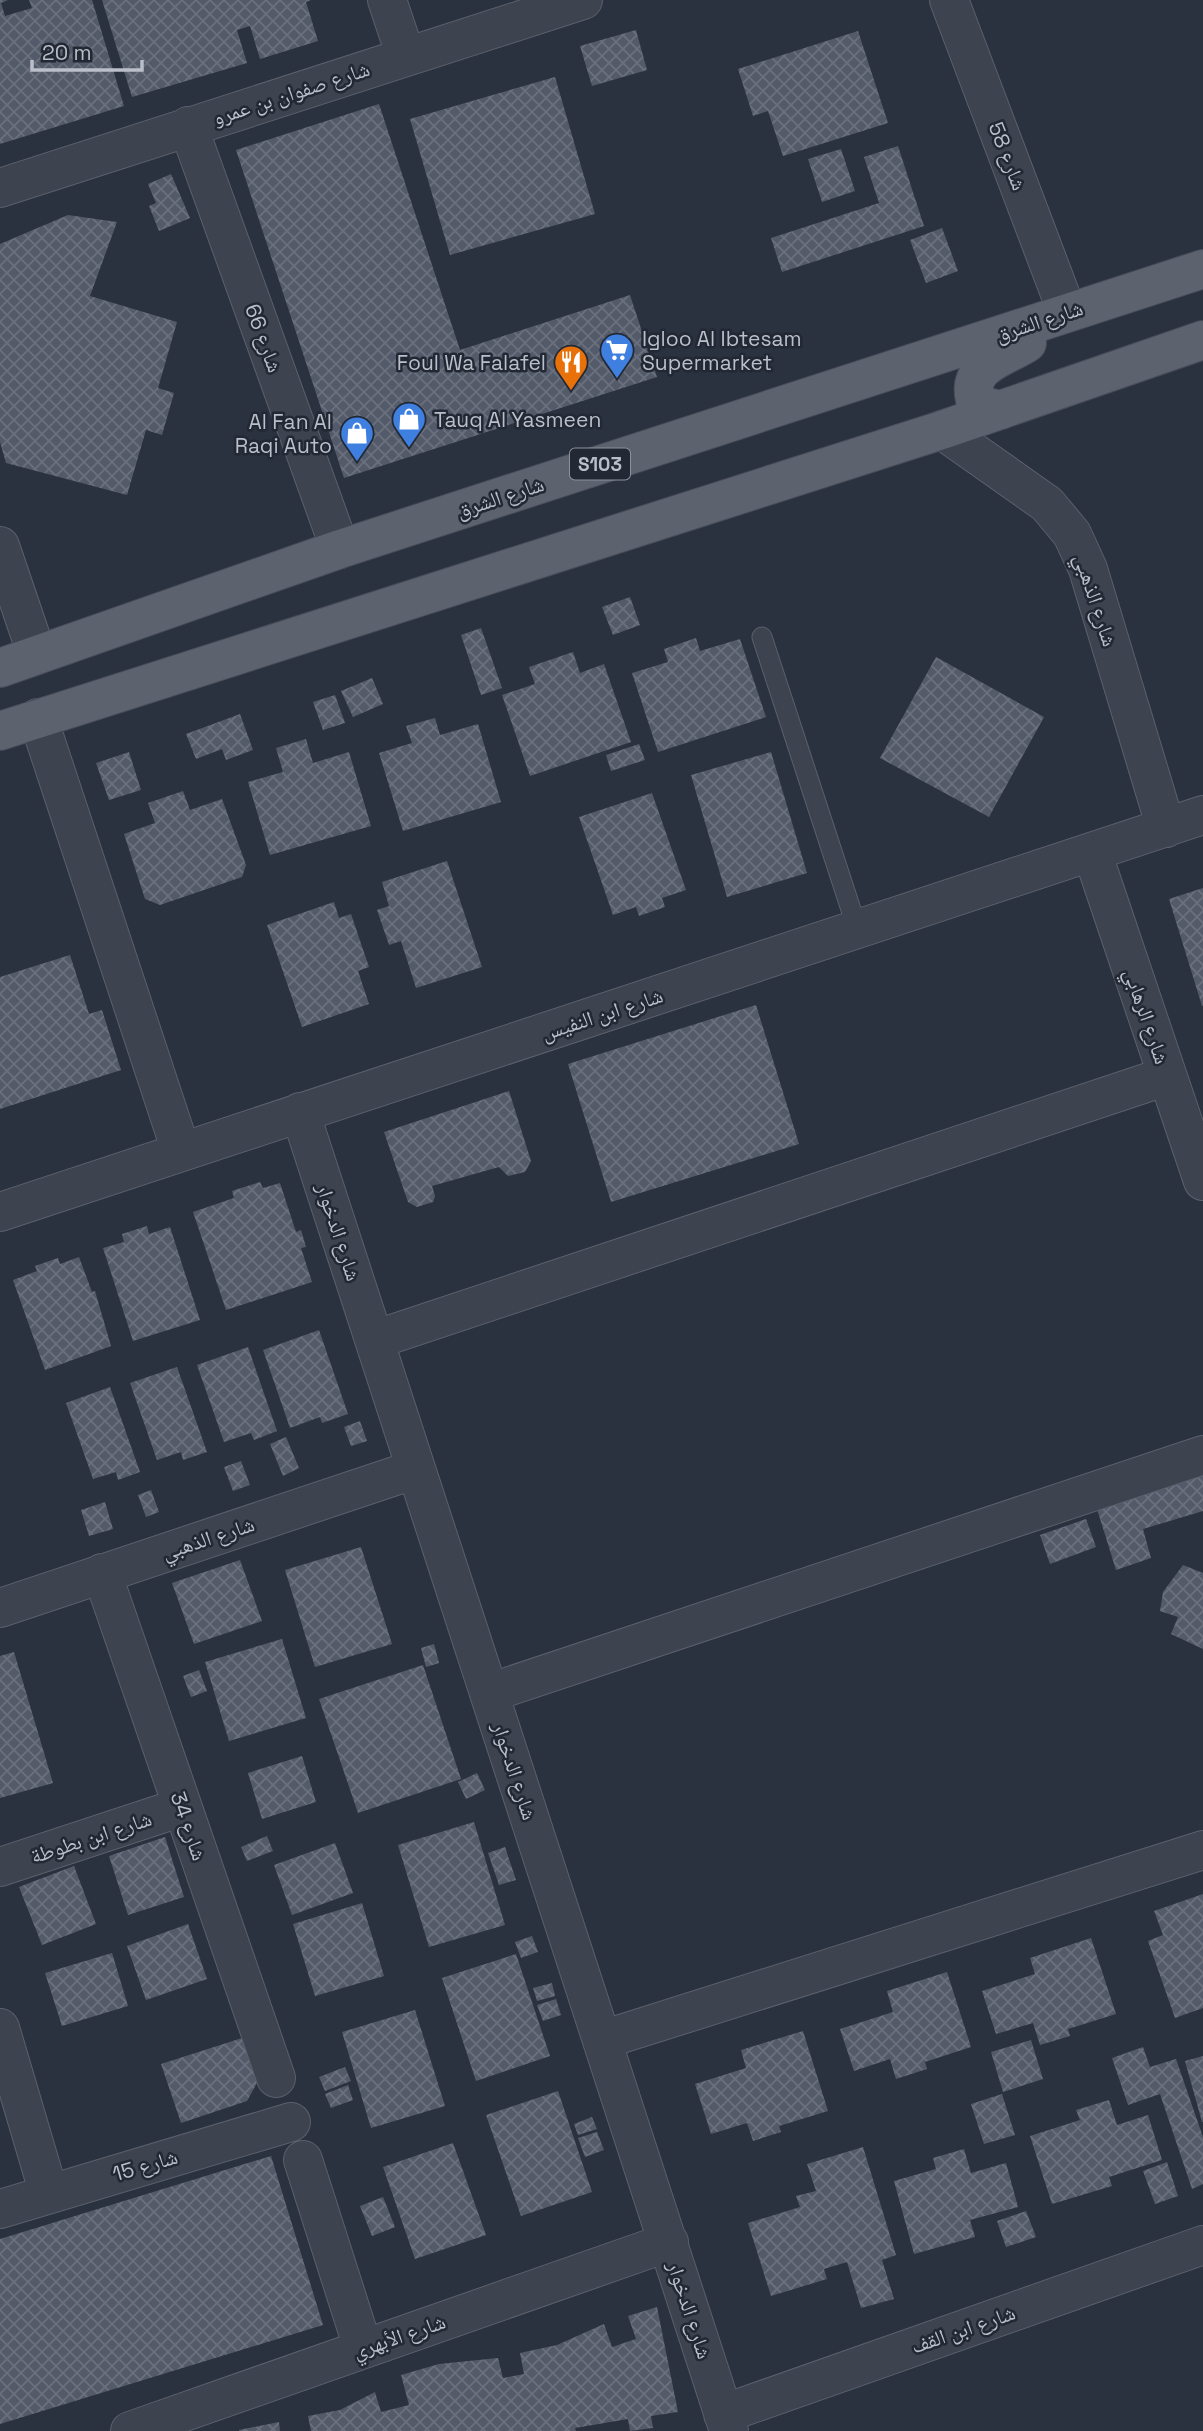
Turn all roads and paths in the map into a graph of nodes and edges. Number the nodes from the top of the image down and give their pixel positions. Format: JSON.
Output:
{"nodes":[{"id":1,"x":387,"y":0,"type":"edge"},
{"id":2,"x":583,"y":0,"type":"edge"},
{"id":3,"x":949,"y":0,"type":"edge"},
{"id":4,"x":406,"y":57,"type":"junction"},
{"id":5,"x":188,"y":126,"type":"junction"},
{"id":6,"x":0,"y":188,"type":"edge"},
{"id":7,"x":1203,"y":269,"type":"edge"},
{"id":8,"x":1068,"y":312,"type":"junction"},
{"id":9,"x":1203,"y":340,"type":"edge"},
{"id":10,"x":1001,"y":410,"type":"junction"},
{"id":11,"x":942,"y":430,"type":"junction"},
{"id":12,"x":0,"y":546,"type":"edge"},
{"id":13,"x":340,"y":549,"type":"junction"},
{"id":14,"x":762,"y":637,"type":"dead end"},
{"id":15,"x":37,"y":655,"type":"junction"},
{"id":16,"x":0,"y":668,"type":"edge"},
{"id":17,"x":38,"y":719,"type":"junction"},
{"id":18,"x":0,"y":731,"type":"edge"},
{"id":19,"x":1203,"y":816,"type":"edge"},
{"id":20,"x":1166,"y":828,"type":"junction"},
{"id":21,"x":1092,"y":852,"type":"junction"},
{"id":22,"x":858,"y":931,"type":"junction"},
{"id":23,"x":1167,"y":1076,"type":"junction"},
{"id":24,"x":299,"y":1112,"type":"junction"},
{"id":25,"x":181,"y":1151,"type":"junction"},
{"id":26,"x":1203,"y":1181,"type":"edge"},
{"id":27,"x":0,"y":1212,"type":"edge"},
{"id":28,"x":374,"y":1340,"type":"junction"},
{"id":29,"x":1203,"y":1455,"type":"edge"},
{"id":30,"x":416,"y":1469,"type":"junction"},
{"id":31,"x":102,"y":1573,"type":"junction"},
{"id":32,"x":0,"y":1608,"type":"edge"},
{"id":33,"x":489,"y":1693,"type":"junction"},
{"id":34,"x":182,"y":1807,"type":"junction"},
{"id":35,"x":1203,"y":1850,"type":"edge"},
{"id":36,"x":0,"y":1867,"type":"edge"},
{"id":37,"x":0,"y":2028,"type":"edge"},
{"id":38,"x":602,"y":2040,"type":"junction"},
{"id":39,"x":276,"y":2078,"type":"dead end"},
{"id":40,"x":291,"y":2122,"type":"dead end"},
{"id":41,"x":303,"y":2160,"type":"dead end"},
{"id":42,"x":49,"y":2194,"type":"junction"},
{"id":43,"x":0,"y":2209,"type":"edge"},
{"id":44,"x":669,"y":2242,"type":"junction"},
{"id":45,"x":1203,"y":2245,"type":"edge"},
{"id":46,"x":363,"y":2348,"type":"junction"},
{"id":47,"x":726,"y":2422,"type":"edge"},
{"id":48,"x":130,"y":2431,"type":"edge"}],
"edges":[{"from":1,"to":4,"type":"street"},
{"from":2,"to":4,"type":"street","name":"شارع صفوان بن عمرو"},
{"from":3,"to":8,"type":"street","name":"شارع 58"},
{"from":4,"to":5,"type":"street","name":"شارع صفوان بن عمرو"},
{"from":5,"to":6,"type":"street","name":"شارع صفوان بن عمرو"},
{"from":5,"to":13,"type":"street","name":"شارع 66"},
{"from":7,"to":8,"type":"main road","name":"شارع الشرق","number":"S103"},
{"from":8,"to":10,"type":"main road"},
{"from":8,"to":13,"type":"main road","name":"شارع الشرق","number":"S103"},
{"from":9,"to":10,"type":"main road"},
{"from":10,"to":11,"type":"main road"},
{"from":11,"to":17,"type":"main road"},
{"from":11,"to":20,"type":"street","name":"شارع الذهبي"},
{"from":12,"to":15,"type":"street"},
{"from":13,"to":15,"type":"main road","name":"شارع الشرق","number":"S103"},
{"from":14,"to":22,"type":"lane"},
{"from":15,"to":16,"type":"main road","name":"شارع الشرق","number":"S103"},
{"from":17,"to":18,"type":"main road"},
{"from":17,"to":25,"type":"street"},
{"from":19,"to":20,"type":"street","name":"شارع ابن النفيس"},
{"from":20,"to":21,"type":"street","name":"شارع ابن النفيس"},
{"from":21,"to":22,"type":"street","name":"شارع ابن النفيس"},
{"from":21,"to":23,"type":"street","name":"شارع الرهابي"},
{"from":22,"to":24,"type":"street","name":"شارع ابن النفيس"},
{"from":23,"to":26,"type":"street","name":"شارع الرهابي"},
{"from":23,"to":28,"type":"street"},
{"from":24,"to":25,"type":"street","name":"شارع ابن النفيس"},
{"from":24,"to":28,"type":"street","name":"شارع الدخوار"},
{"from":25,"to":27,"type":"street","name":"شارع ابن النفيس"},
{"from":28,"to":30,"type":"street","name":"شارع الدخوار"},
{"from":29,"to":33,"type":"street"},
{"from":30,"to":31,"type":"street","name":"شارع الذهبي"},
{"from":30,"to":33,"type":"street","name":"شارع الدخوار"},
{"from":31,"to":32,"type":"street","name":"شارع الذهبي"},
{"from":31,"to":34,"type":"street","name":"شارع 34"},
{"from":33,"to":38,"type":"street","name":"شارع الدخوار"},
{"from":34,"to":36,"type":"street","name":"شارع ابن بطوطة"},
{"from":34,"to":39,"type":"street","name":"شارع 34"},
{"from":35,"to":38,"type":"street"},
{"from":37,"to":42,"type":"street"},
{"from":38,"to":44,"type":"street","name":"شارع الدخوار"},
{"from":40,"to":42,"type":"street","name":"شارع 15"},
{"from":41,"to":46,"type":"street"},
{"from":42,"to":43,"type":"street","name":"شارع 15"},
{"from":44,"to":46,"type":"street","name":"شارع الأبهري"},
{"from":44,"to":47,"type":"street","name":"شارع الدخوار"},
{"from":45,"to":47,"type":"street","name":"شارع ابن القف"},
{"from":46,"to":48,"type":"street","name":"شارع الأبهري"}]}
